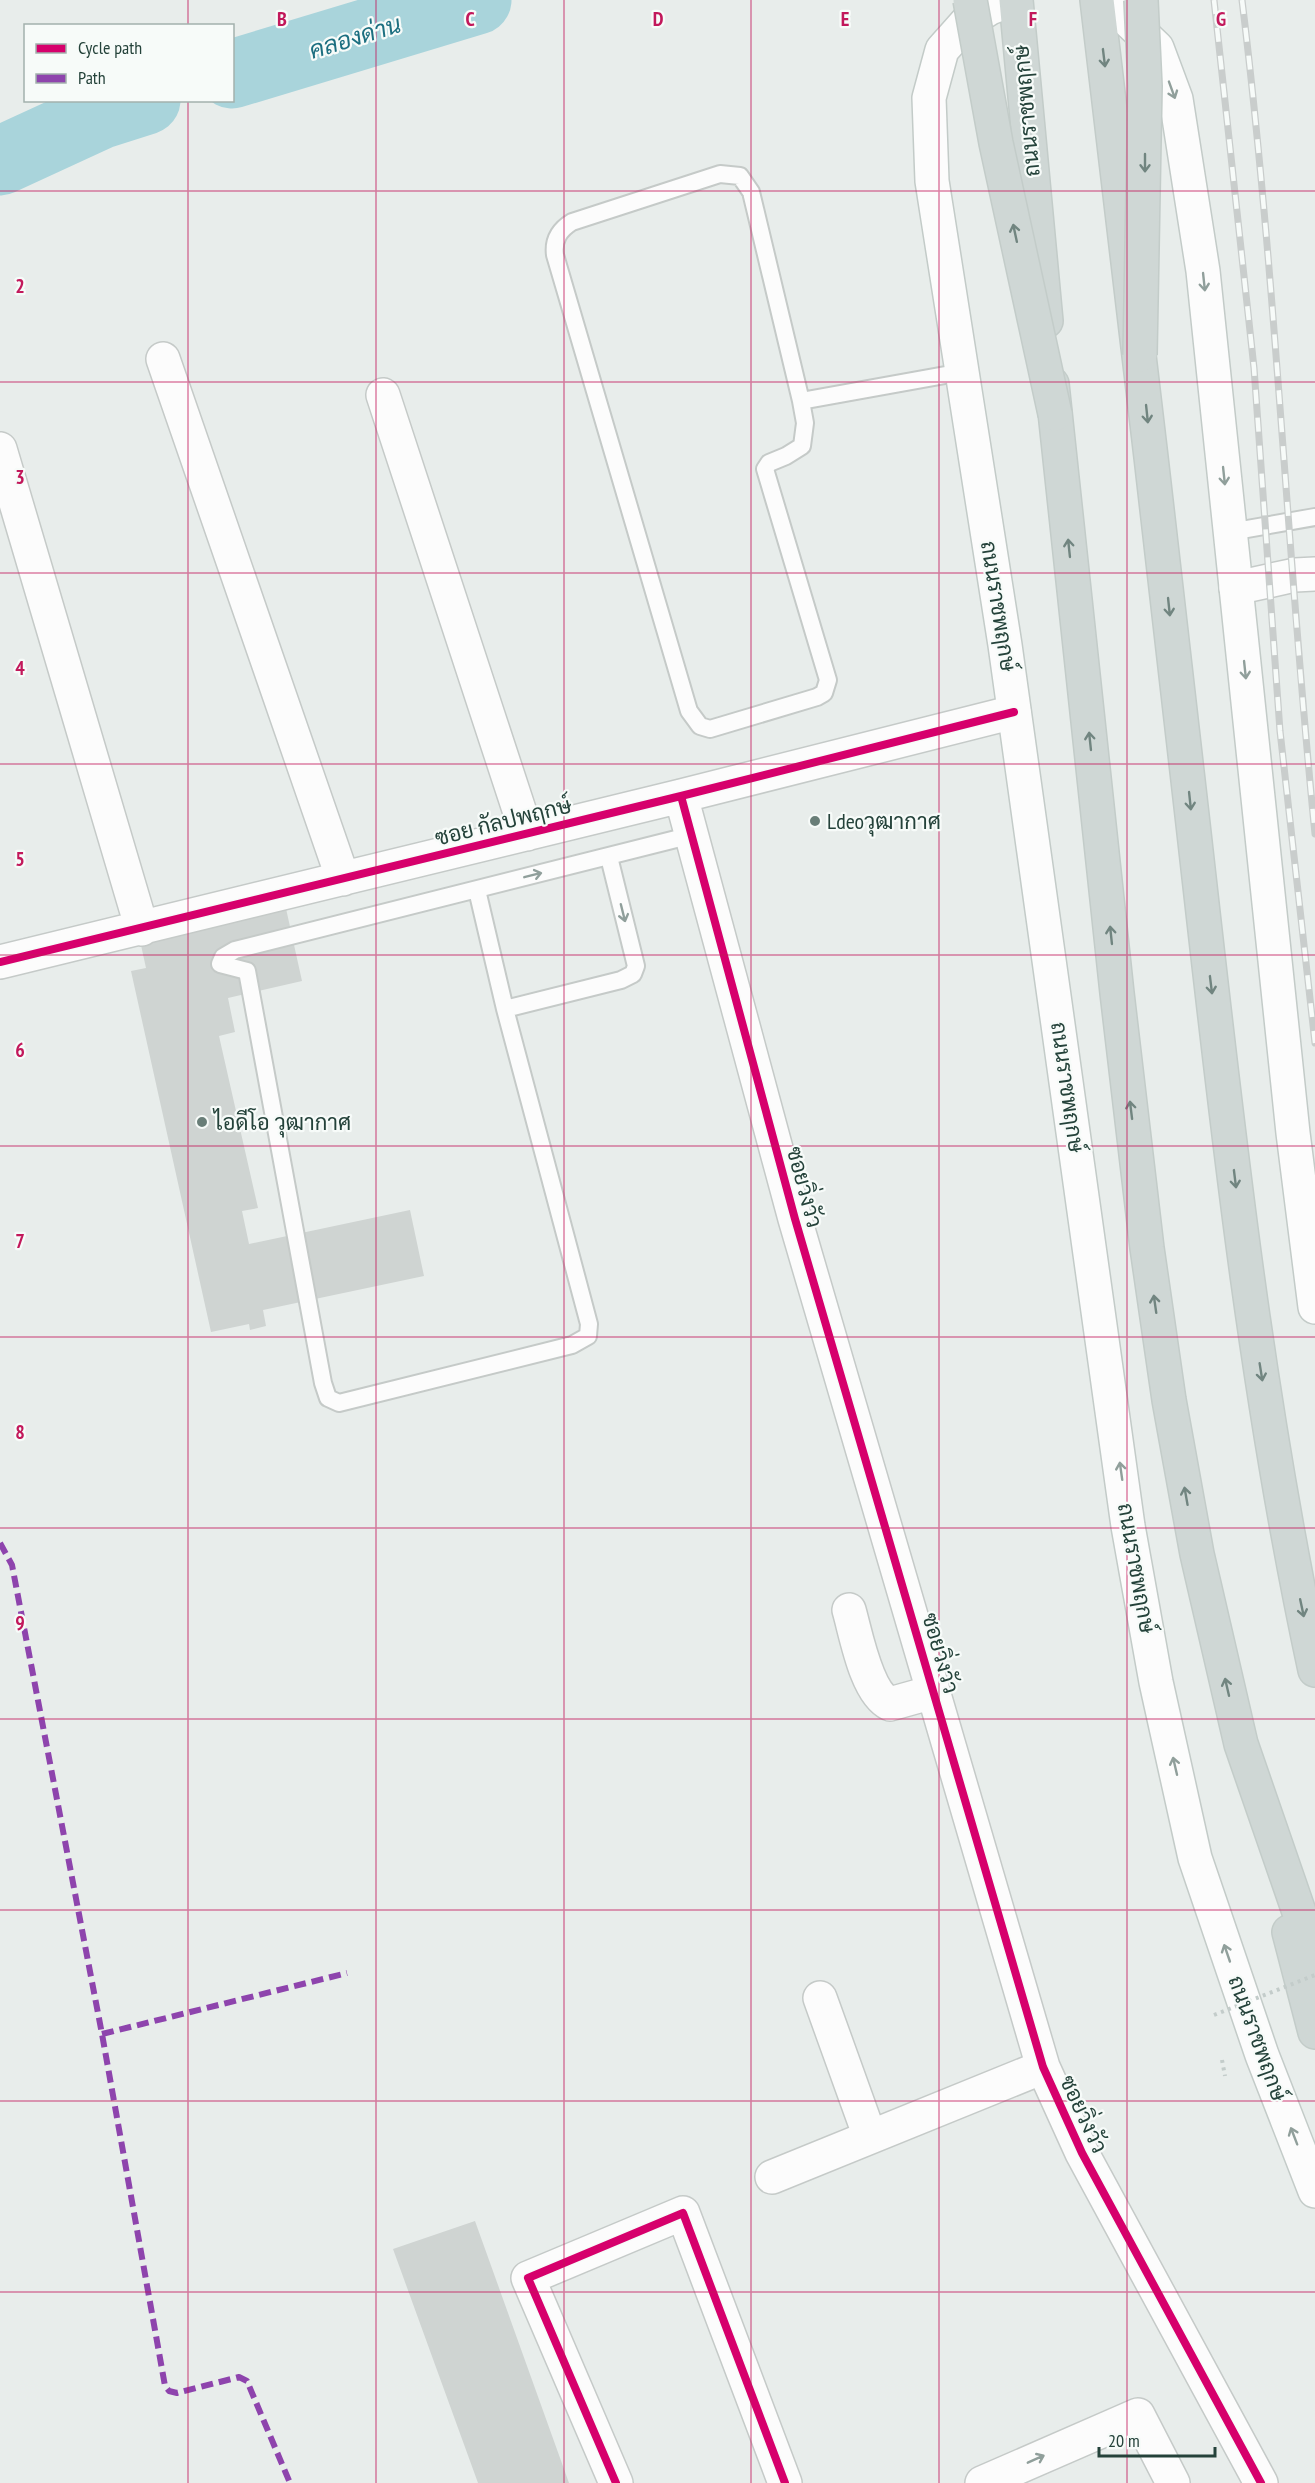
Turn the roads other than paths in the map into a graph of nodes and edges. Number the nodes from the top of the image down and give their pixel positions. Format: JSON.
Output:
{"nodes":[{"id":1,"x":970,"y":0,"type":"edge"},
{"id":2,"x":1011,"y":0,"type":"edge"},
{"id":3,"x":1016,"y":0,"type":"edge"},
{"id":4,"x":1097,"y":0,"type":"edge"},
{"id":5,"x":1141,"y":0,"type":"edge"},
{"id":6,"x":1140,"y":355,"type":"junction"},
{"id":7,"x":163,"y":359,"type":"dead end"},
{"id":8,"x":962,"y":372,"type":"junction"},
{"id":9,"x":383,"y":395,"type":"dead end"},
{"id":10,"x":801,"y":401,"type":"junction"},
{"id":11,"x":1055,"y":414,"type":"junction"},
{"id":12,"x":0,"y":449,"type":"edge"},
{"id":13,"x":1315,"y":517,"type":"edge"},
{"id":14,"x":1230,"y":532,"type":"junction"},
{"id":15,"x":1315,"y":574,"type":"edge"},
{"id":16,"x":1236,"y":588,"type":"junction"},
{"id":17,"x":1014,"y":712,"type":"junction"},
{"id":18,"x":681,"y":796,"type":"junction"},
{"id":19,"x":527,"y":834,"type":"junction"},
{"id":20,"x":692,"y":835,"type":"junction"},
{"id":21,"x":609,"y":857,"type":"junction"},
{"id":22,"x":343,"y":879,"type":"junction"},
{"id":23,"x":477,"y":890,"type":"junction"},
{"id":24,"x":142,"y":929,"type":"junction"},
{"id":25,"x":0,"y":963,"type":"edge"},
{"id":26,"x":505,"y":1009,"type":"junction"},
{"id":27,"x":1315,"y":1306,"type":"edge"},
{"id":28,"x":1279,"y":1489,"type":"junction"},
{"id":29,"x":1315,"y":1571,"type":"edge"},
{"id":30,"x":849,"y":1610,"type":"dead end"},
{"id":31,"x":1315,"y":1670,"type":"edge"},
{"id":32,"x":933,"y":1692,"type":"junction"},
{"id":33,"x":1240,"y":1744,"type":"junction"},
{"id":34,"x":1315,"y":1958,"type":"edge"},
{"id":35,"x":820,"y":1998,"type":"dead end"},
{"id":36,"x":1315,"y":2032,"type":"edge"},
{"id":37,"x":1043,"y":2067,"type":"junction"},
{"id":38,"x":870,"y":2137,"type":"junction"},
{"id":39,"x":772,"y":2177,"type":"dead end"},
{"id":40,"x":1315,"y":2191,"type":"edge"},
{"id":41,"x":616,"y":2483,"type":"edge"},
{"id":42,"x":785,"y":2483,"type":"edge"},
{"id":43,"x":982,"y":2483,"type":"edge"},
{"id":44,"x":1173,"y":2483,"type":"edge"},
{"id":45,"x":1261,"y":2483,"type":"edge"}],
"edges":[{"from":11,"to":1,"type":"main road","one_way":true,"bridge":true},
{"from":2,"to":8,"type":"street","name":"ถนนราชพฤกษ์"},
{"from":3,"to":11,"type":"main road","name":"ถนนราชพฤกษ์","bridge":true},
{"from":4,"to":6,"type":"main road","one_way":true,"bridge":true},
{"from":4,"to":14,"type":"street","one_way":true},
{"from":5,"to":6,"type":"main road","one_way":true,"bridge":true},
{"from":6,"to":28,"type":"main road","one_way":true},
{"from":7,"to":22,"type":"street"},
{"from":8,"to":10,"type":"lane"},
{"from":8,"to":17,"type":"street","name":"ถนนราชพฤกษ์"},
{"from":9,"to":19,"type":"street"},
{"from":10,"to":10,"type":"lane"},
{"from":33,"to":11,"type":"main road","name":"ถนนราชพฤกษ์","one_way":true},
{"from":12,"to":24,"type":"street"},
{"from":13,"to":14,"type":"lane"},
{"from":14,"to":16,"type":"street"},
{"from":15,"to":16,"type":"street"},
{"from":16,"to":27,"type":"street","one_way":true},
{"from":17,"to":18,"type":"street","name":"ซอย กัลปพฤกษ์"},
{"from":40,"to":17,"type":"street","name":"ถนนราชพฤกษ์","one_way":true},
{"from":18,"to":19,"type":"street","name":"ซอย กัลปพฤกษ์"},
{"from":18,"to":20,"type":"street","name":"ซอยวิ่งวัว"},
{"from":19,"to":22,"type":"street","name":"ซอย กัลปพฤกษ์"},
{"from":20,"to":21,"type":"lane"},
{"from":20,"to":32,"type":"street","name":"ซอยวิ่งวัว"},
{"from":23,"to":21,"type":"lane","one_way":true},
{"from":21,"to":26,"type":"lane","one_way":true},
{"from":22,"to":24,"type":"street","name":"ซอย กัลปพฤกษ์"},
{"from":23,"to":26,"type":"lane"},
{"from":23,"to":26,"type":"lane"},
{"from":24,"to":25,"type":"street","name":"ซอย กัลปพฤกษ์"},
{"from":28,"to":29,"type":"main road"},
{"from":28,"to":31,"type":"main road","one_way":true},
{"from":30,"to":32,"type":"street"},
{"from":32,"to":37,"type":"street","name":"ซอยวิ่งวัว"},
{"from":33,"to":34,"type":"main road","name":"ถนนราชพฤกษ์"},
{"from":33,"to":36,"type":"main road"},
{"from":35,"to":38,"type":"street"},
{"from":37,"to":38,"type":"street"},
{"from":37,"to":45,"type":"street","name":"ซอยวิ่งวัว"},
{"from":38,"to":39,"type":"street"},
{"from":41,"to":42,"type":"street"},
{"from":43,"to":44,"type":"street","one_way":true}]}
